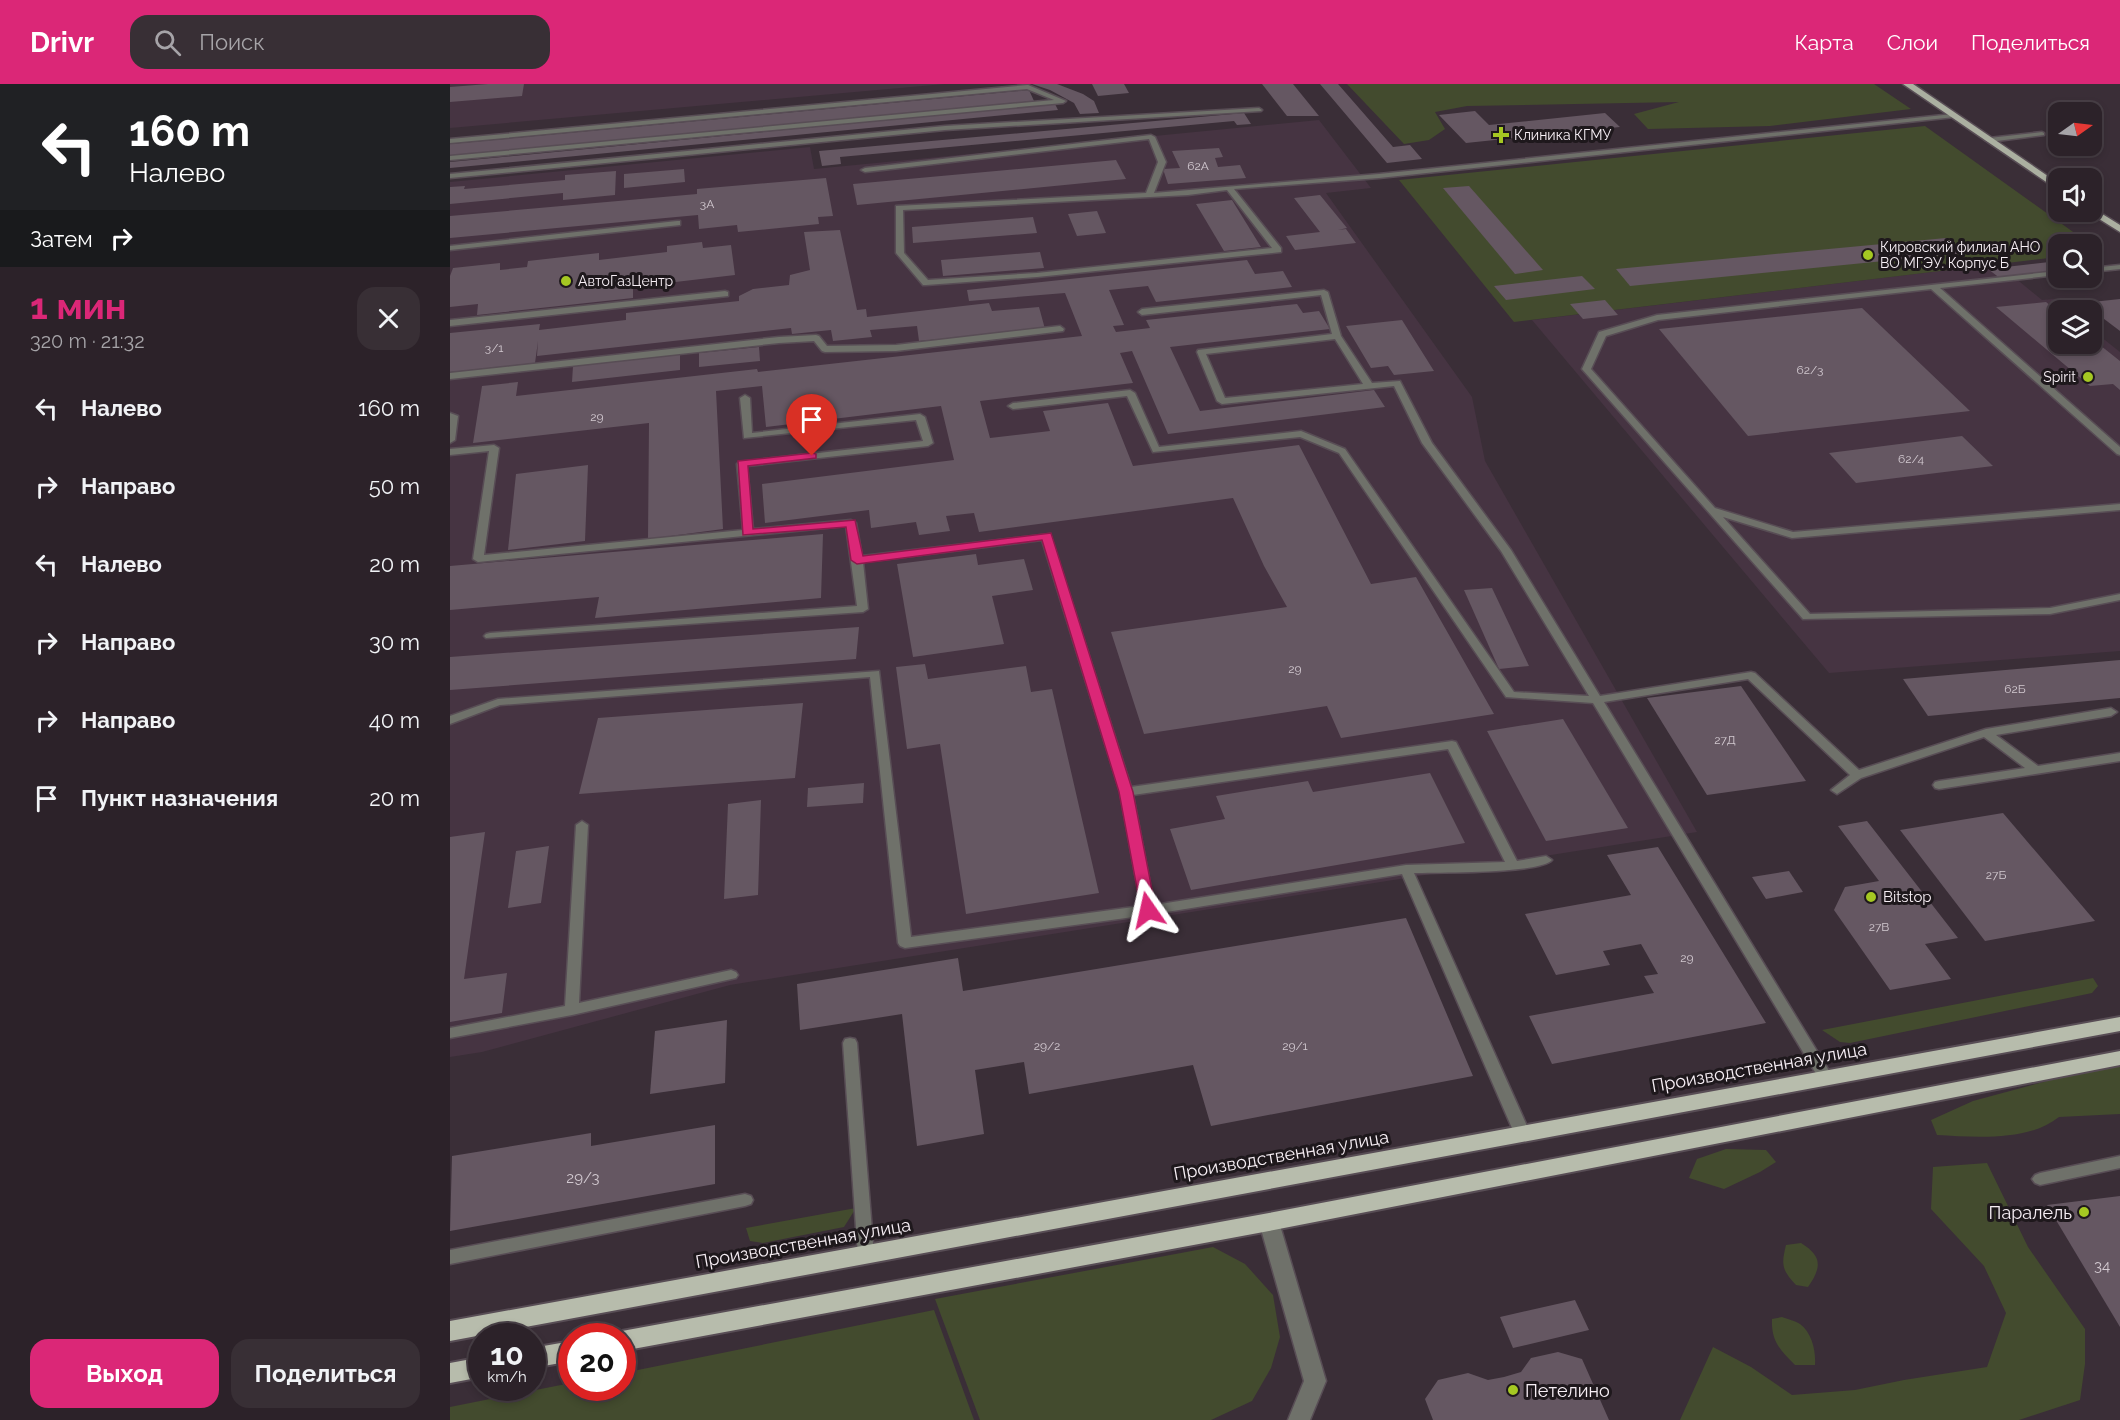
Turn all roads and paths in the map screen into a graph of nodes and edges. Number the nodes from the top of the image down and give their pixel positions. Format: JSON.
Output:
{"nodes":[{"id":1,"x":1907,"y":84,"type":"edge"},
{"id":2,"x":1259,"y":110,"type":"dead end"},
{"id":3,"x":1953,"y":116,"type":"junction"},
{"id":4,"x":2042,"y":134,"type":"dead end"},
{"id":5,"x":1989,"y":140,"type":"junction"},
{"id":6,"x":450,"y":141,"type":"edge"},
{"id":7,"x":450,"y":158,"type":"edge"},
{"id":8,"x":865,"y":170,"type":"dead end"},
{"id":9,"x":450,"y":176,"type":"edge"},
{"id":10,"x":2048,"y":180,"type":"edge"},
{"id":11,"x":1229,"y":187,"type":"junction"},
{"id":12,"x":1149,"y":195,"type":"junction"},
{"id":13,"x":2102,"y":217,"type":"edge"},
{"id":14,"x":676,"y":223,"type":"dead end"},
{"id":15,"x":2120,"y":229,"type":"edge"},
{"id":16,"x":450,"y":248,"type":"edge"},
{"id":17,"x":2120,"y":267,"type":"edge"},
{"id":18,"x":2102,"y":269,"type":"edge"},
{"id":19,"x":2048,"y":274,"type":"edge"},
{"id":20,"x":1933,"y":286,"type":"junction"},
{"id":21,"x":725,"y":294,"type":"dead end"},
{"id":22,"x":1142,"y":312,"type":"dead end"},
{"id":23,"x":450,"y":323,"type":"edge"},
{"id":24,"x":1060,"y":328,"type":"dead end"},
{"id":25,"x":1337,"y":336,"type":"junction"},
{"id":26,"x":450,"y":376,"type":"edge"},
{"id":27,"x":1369,"y":386,"type":"junction"},
{"id":28,"x":745,"y":398,"type":"dead end"},
{"id":29,"x":1013,"y":406,"type":"dead end"},
{"id":30,"x":450,"y":416,"type":"edge"},
{"id":31,"x":450,"y":440,"type":"edge"},
{"id":32,"x":450,"y":452,"type":"edge"},
{"id":33,"x":2120,"y":453,"type":"edge"},
{"id":34,"x":2120,"y":507,"type":"edge"},
{"id":35,"x":1714,"y":510,"type":"junction"},
{"id":36,"x":748,"y":533,"type":"junction"},
{"id":37,"x":857,"y":560,"type":"junction"},
{"id":38,"x":2120,"y":597,"type":"edge"},
{"id":39,"x":490,"y":636,"type":"dead end"},
{"id":40,"x":1596,"y":700,"type":"junction"},
{"id":41,"x":2111,"y":712,"type":"dead end"},
{"id":42,"x":450,"y":720,"type":"edge"},
{"id":43,"x":1986,"y":733,"type":"junction"},
{"id":44,"x":2120,"y":757,"type":"edge"},
{"id":45,"x":2035,"y":770,"type":"junction"},
{"id":46,"x":1857,"y":775,"type":"junction"},
{"id":47,"x":1939,"y":785,"type":"dead end"},
{"id":48,"x":1837,"y":790,"type":"dead end"},
{"id":49,"x":1126,"y":792,"type":"junction"},
{"id":50,"x":582,"y":825,"type":"dead end"},
{"id":51,"x":1546,"y":860,"type":"dead end"},
{"id":52,"x":1513,"y":866,"type":"junction"},
{"id":53,"x":1406,"y":869,"type":"junction"},
{"id":54,"x":1148,"y":910,"type":"junction"},
{"id":55,"x":732,"y":975,"type":"dead end"},
{"id":56,"x":572,"y":1010,"type":"junction"},
{"id":57,"x":2120,"y":1024,"type":"edge"},
{"id":58,"x":450,"y":1033,"type":"edge"},
{"id":59,"x":850,"y":1043,"type":"dead end"},
{"id":60,"x":2120,"y":1058,"type":"edge"},
{"id":61,"x":1826,"y":1078,"type":"junction"},
{"id":62,"x":1523,"y":1135,"type":"junction"},
{"id":63,"x":2120,"y":1162,"type":"edge"},
{"id":64,"x":2040,"y":1179,"type":"dead end"},
{"id":65,"x":745,"y":1200,"type":"dead end"},
{"id":66,"x":1269,"y":1222,"type":"junction"},
{"id":67,"x":866,"y":1256,"type":"junction"},
{"id":68,"x":450,"y":1257,"type":"edge"},
{"id":69,"x":450,"y":1331,"type":"edge"},
{"id":70,"x":636,"y":1338,"type":"edge"},
{"id":71,"x":468,"y":1370,"type":"edge"},
{"id":72,"x":450,"y":1373,"type":"edge"},
{"id":73,"x":1299,"y":1420,"type":"edge"}],
"edges":[{"from":1,"to":3,"type":"main road"},
{"from":2,"to":9,"type":"lane"},
{"from":3,"to":5,"type":"main road"},
{"from":3,"to":11,"type":"lane"},
{"from":4,"to":5,"type":"lane"},
{"from":5,"to":10,"type":"main road"},
{"from":6,"to":7,"type":"lane"},
{"from":8,"to":12,"type":"lane"},
{"from":11,"to":12,"type":"lane"},
{"from":11,"to":12,"type":"lane"},
{"from":13,"to":15,"type":"main road"},
{"from":14,"to":16,"type":"lane"},
{"from":17,"to":18,"type":"lane"},
{"from":19,"to":20,"type":"lane"},
{"from":20,"to":33,"type":"lane"},
{"from":20,"to":35,"type":"lane"},
{"from":21,"to":23,"type":"lane"},
{"from":22,"to":25,"type":"lane"},
{"from":24,"to":26,"type":"lane"},
{"from":25,"to":27,"type":"lane"},
{"from":25,"to":27,"type":"lane"},
{"from":27,"to":40,"type":"lane"},
{"from":28,"to":36,"type":"lane"},
{"from":29,"to":40,"type":"lane"},
{"from":30,"to":31,"type":"lane"},
{"from":32,"to":36,"type":"lane"},
{"from":34,"to":35,"type":"lane"},
{"from":35,"to":38,"type":"lane"},
{"from":36,"to":37,"type":"lane"},
{"from":37,"to":39,"type":"lane"},
{"from":37,"to":49,"type":"lane"},
{"from":40,"to":46,"type":"lane"},
{"from":40,"to":61,"type":"lane"},
{"from":41,"to":43,"type":"lane"},
{"from":42,"to":54,"type":"lane"},
{"from":43,"to":45,"type":"lane"},
{"from":43,"to":46,"type":"lane"},
{"from":44,"to":45,"type":"lane"},
{"from":45,"to":47,"type":"lane"},
{"from":46,"to":48,"type":"lane"},
{"from":49,"to":52,"type":"lane"},
{"from":49,"to":54,"type":"lane"},
{"from":50,"to":56,"type":"lane"},
{"from":51,"to":52,"type":"lane"},
{"from":52,"to":53,"type":"lane"},
{"from":53,"to":54,"type":"lane"},
{"from":53,"to":62,"type":"lane"},
{"from":55,"to":56,"type":"lane"},
{"from":56,"to":58,"type":"lane"},
{"from":57,"to":61,"type":"highway","name":"Производственная улица"},
{"from":59,"to":67,"type":"lane"},
{"from":60,"to":66,"type":"highway"},
{"from":61,"to":62,"type":"highway","name":"Производственная улица"},
{"from":62,"to":67,"type":"highway","name":"Производственная улица"},
{"from":63,"to":64,"type":"lane"},
{"from":65,"to":68,"type":"lane"},
{"from":66,"to":70,"type":"highway"},
{"from":66,"to":73,"type":"street"},
{"from":67,"to":69,"type":"highway","name":"Производственная улица"},
{"from":71,"to":72,"type":"highway"}]}
